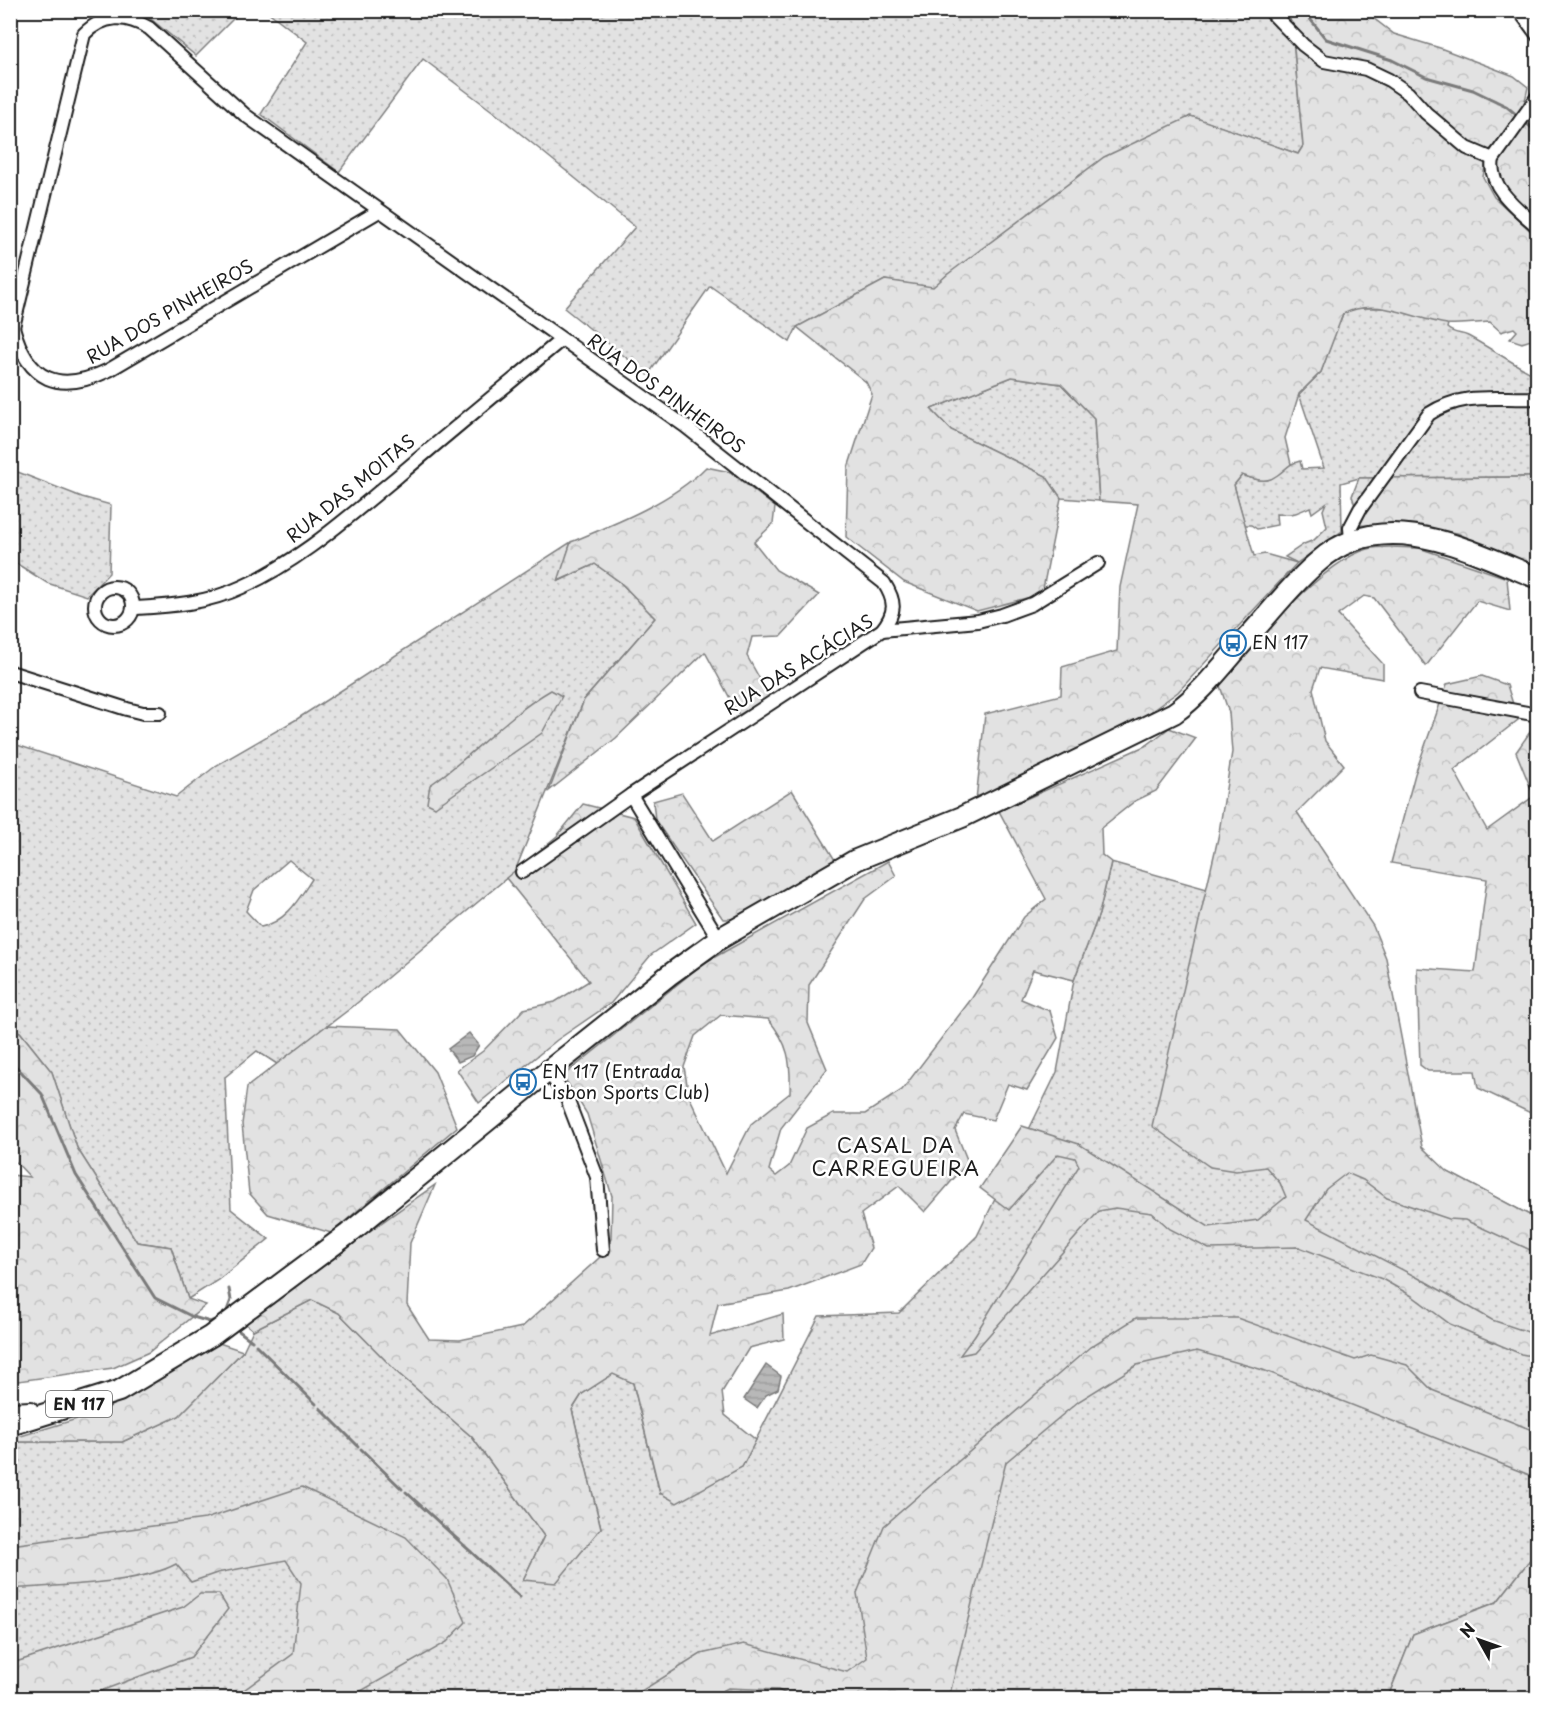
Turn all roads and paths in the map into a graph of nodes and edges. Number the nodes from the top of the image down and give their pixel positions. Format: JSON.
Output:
{"nodes":[{"id":1,"x":1269,"y":10,"type":"edge"},
{"id":2,"x":1518,"y":10,"type":"edge"},
{"id":3,"x":1538,"y":36,"type":"edge"},
{"id":4,"x":1538,"y":96,"type":"edge"},
{"id":5,"x":1493,"y":159,"type":"junction"},
{"id":6,"x":379,"y":211,"type":"junction"},
{"id":7,"x":1538,"y":227,"type":"edge"},
{"id":8,"x":561,"y":340,"type":"junction"},
{"id":9,"x":1538,"y":399,"type":"edge"},
{"id":10,"x":1351,"y":540,"type":"junction"},
{"id":11,"x":1098,"y":563,"type":"dead end"},
{"id":12,"x":1538,"y":578,"type":"edge"},
{"id":13,"x":135,"y":608,"type":"dead end"},
{"id":14,"x":882,"y":630,"type":"junction"},
{"id":15,"x":10,"y":672,"type":"edge"},
{"id":16,"x":1420,"y":693,"type":"dead end"},
{"id":17,"x":160,"y":713,"type":"dead end"},
{"id":18,"x":1538,"y":715,"type":"edge"},
{"id":19,"x":631,"y":795,"type":"junction"},
{"id":20,"x":522,"y":872,"type":"dead end"},
{"id":21,"x":719,"y":939,"type":"junction"},
{"id":22,"x":548,"y":1071,"type":"junction"},
{"id":23,"x":603,"y":1250,"type":"dead end"},
{"id":24,"x":145,"y":1376,"type":"junction"},
{"id":25,"x":31,"y":1408,"type":"junction"},
{"id":26,"x":10,"y":1409,"type":"edge"},
{"id":27,"x":10,"y":1413,"type":"edge"},
{"id":28,"x":10,"y":1425,"type":"edge"}],
"edges":[{"from":1,"to":5,"type":"street"},
{"from":2,"to":3,"type":"street"},
{"from":4,"to":5,"type":"street"},
{"from":5,"to":7,"type":"street"},
{"from":6,"to":6,"type":"street","name":"RUA DOS PINHEIROS"},
{"from":6,"to":8,"type":"street","name":"RUA DOS PINHEIROS"},
{"from":8,"to":13,"type":"street","name":"RUA DAS MOITAS"},
{"from":8,"to":14,"type":"street","name":"RUA DOS PINHEIROS"},
{"from":9,"to":10,"type":"street"},
{"from":10,"to":12,"type":"main road","number":"EN 117"},
{"from":10,"to":21,"type":"main road","number":"EN 117"},
{"from":11,"to":14,"type":"street","name":"RUA DAS ACÁCIAS"},
{"from":14,"to":19,"type":"street","name":"RUA DAS ACÁCIAS"},
{"from":15,"to":17,"type":"street"},
{"from":16,"to":18,"type":"street"},
{"from":19,"to":20,"type":"street","name":"RUA DAS ACÁCIAS"},
{"from":19,"to":21,"type":"street"},
{"from":21,"to":22,"type":"main road","number":"EN 117"},
{"from":22,"to":23,"type":"street"},
{"from":22,"to":24,"type":"main road","number":"EN 117"},
{"from":24,"to":25,"type":"main road","number":"EN 117"},
{"from":24,"to":28,"type":"main road","number":"EN 117"},
{"from":25,"to":26,"type":"street"},
{"from":25,"to":27,"type":"main road","number":"EN 117"}]}
